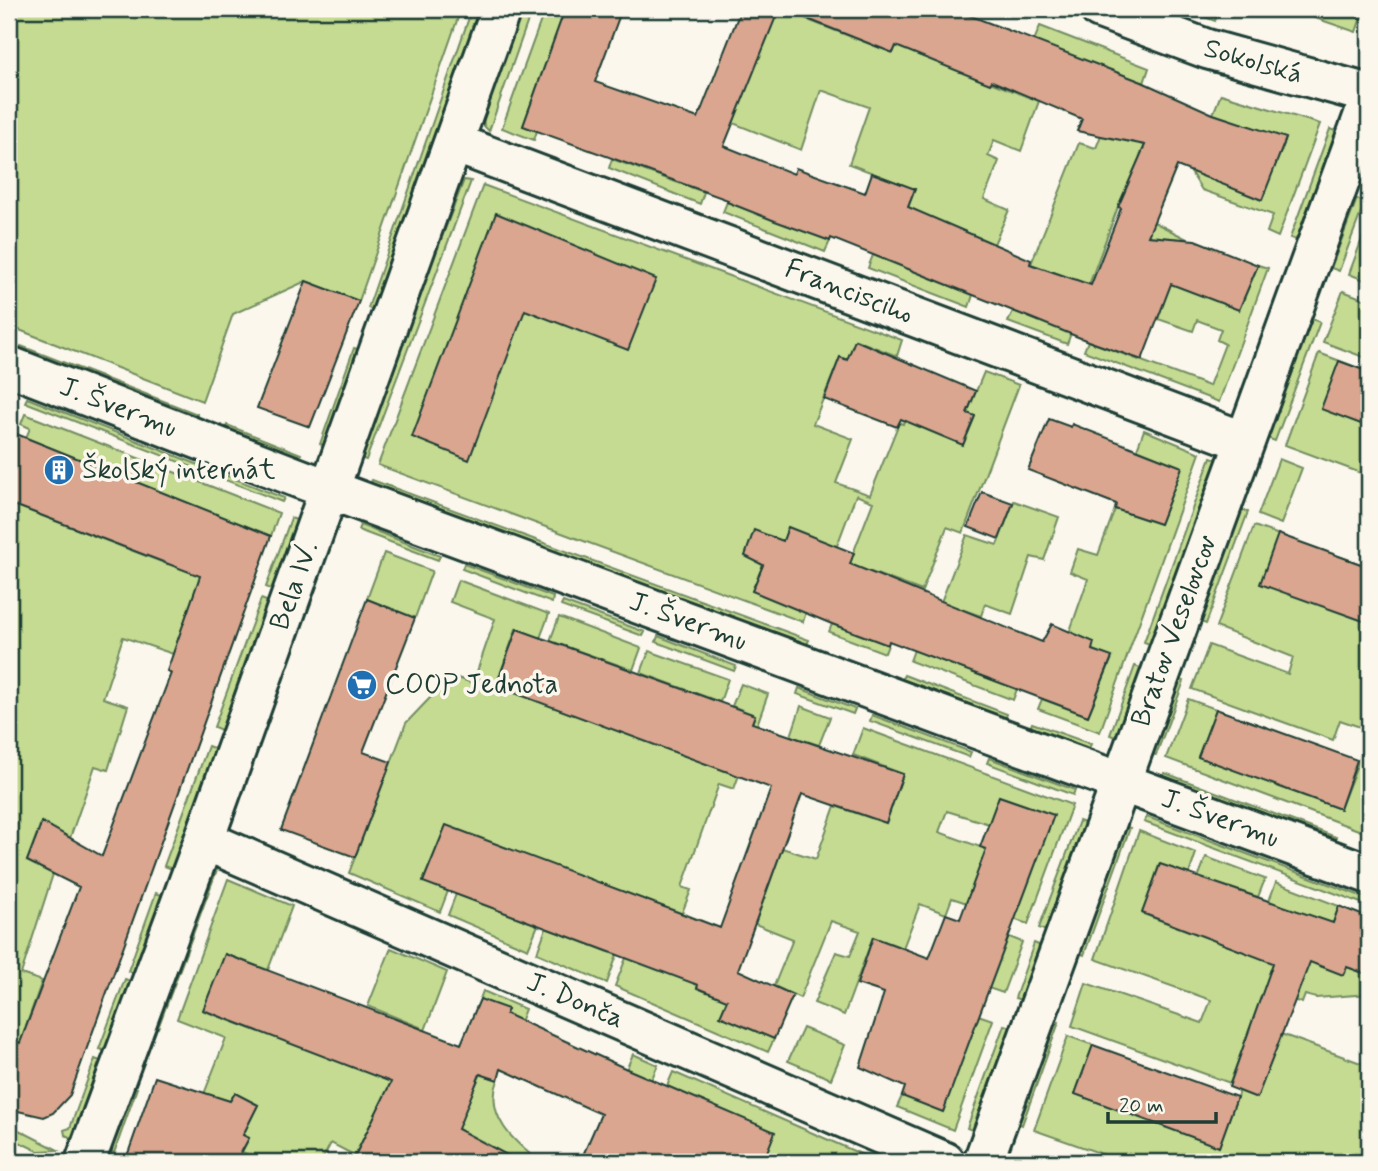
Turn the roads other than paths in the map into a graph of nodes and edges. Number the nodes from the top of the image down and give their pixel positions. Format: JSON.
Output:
{"nodes":[{"id":1,"x":501,"y":9,"type":"edge"},
{"id":2,"x":1100,"y":9,"type":"edge"},
{"id":3,"x":1369,"y":94,"type":"edge"},
{"id":4,"x":1369,"y":100,"type":"edge"},
{"id":5,"x":454,"y":143,"type":"junction"},
{"id":6,"x":9,"y":366,"type":"edge"},
{"id":7,"x":1243,"y":441,"type":"junction"},
{"id":8,"x":329,"y":489,"type":"junction"},
{"id":9,"x":1120,"y":782,"type":"junction"},
{"id":10,"x":204,"y":841,"type":"junction"},
{"id":11,"x":1369,"y":874,"type":"edge"},
{"id":12,"x":85,"y":1162,"type":"edge"},
{"id":13,"x":946,"y":1162,"type":"edge"},
{"id":14,"x":983,"y":1162,"type":"edge"}],
"edges":[{"from":1,"to":5,"type":"street","name":"Bela IV."},
{"from":2,"to":3,"type":"street","name":"Sokolská"},
{"from":4,"to":7,"type":"street","name":"Bratov Veselovcov"},
{"from":5,"to":7,"type":"street","name":"Francisciho"},
{"from":5,"to":8,"type":"street","name":"Bela IV."},
{"from":6,"to":8,"type":"street","name":"J. Švermu"},
{"from":7,"to":9,"type":"street","name":"Bratov Veselovcov"},
{"from":8,"to":9,"type":"street","name":"J. Švermu"},
{"from":8,"to":10,"type":"street","name":"Bela IV."},
{"from":9,"to":11,"type":"street","name":"J. Švermu"},
{"from":9,"to":14,"type":"street","name":"Bratov Veselovcov"},
{"from":10,"to":12,"type":"street","name":"Bela IV."},
{"from":10,"to":13,"type":"street","name":"J. Donča"}]}
